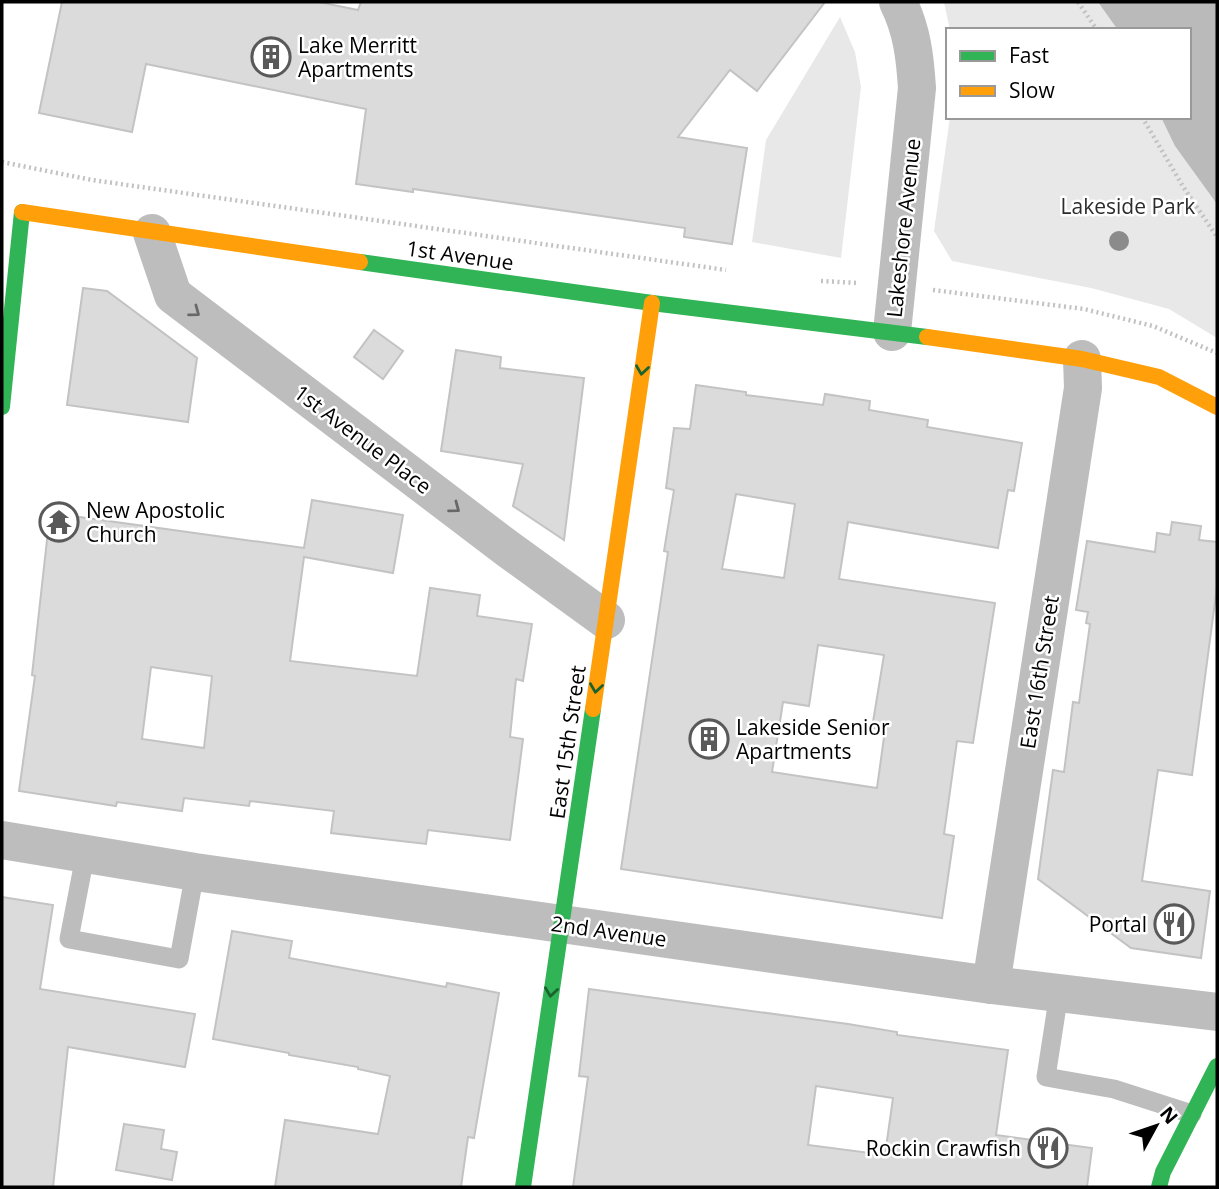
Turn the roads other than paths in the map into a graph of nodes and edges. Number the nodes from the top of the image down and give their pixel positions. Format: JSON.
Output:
{"nodes":[{"id":1,"x":898,"y":2,"type":"edge"},
{"id":2,"x":12,"y":212,"type":"edge"},
{"id":3,"x":152,"y":233,"type":"junction"},
{"id":4,"x":652,"y":303,"type":"junction"},
{"id":5,"x":892,"y":332,"type":"junction"},
{"id":6,"x":1082,"y":359,"type":"junction"},
{"id":7,"x":2,"y":407,"type":"edge"},
{"id":8,"x":1217,"y":407,"type":"edge"},
{"id":9,"x":606,"y":620,"type":"junction"},
{"id":10,"x":2,"y":840,"type":"edge"},
{"id":11,"x":85,"y":856,"type":"junction"},
{"id":12,"x":195,"y":872,"type":"junction"},
{"id":13,"x":561,"y":925,"type":"junction"},
{"id":14,"x":991,"y":985,"type":"junction"},
{"id":15,"x":1059,"y":993,"type":"junction"},
{"id":16,"x":1217,"y":1012,"type":"edge"},
{"id":17,"x":1217,"y":1066,"type":"edge"},
{"id":18,"x":1192,"y":1114,"type":"junction"},
{"id":19,"x":523,"y":1187,"type":"edge"},
{"id":20,"x":1159,"y":1187,"type":"edge"}],
"edges":[{"from":1,"to":5,"type":"street","name":"Lakeshore Avenue"},
{"from":2,"to":3,"type":"main road","name":"1st Avenue"},
{"from":2,"to":7,"type":"main road"},
{"from":3,"to":4,"type":"main road","name":"1st Avenue"},
{"from":3,"to":9,"type":"street","name":"1st Avenue Place","one_way":true},
{"from":4,"to":5,"type":"main road","name":"1st Avenue"},
{"from":4,"to":9,"type":"main road","name":"East 15th Street","one_way":true},
{"from":5,"to":6,"type":"main road","name":"Lakeshore Avenue"},
{"from":6,"to":8,"type":"main road","name":"Lakeshore Avenue"},
{"from":6,"to":14,"type":"street","name":"East 16th Street"},
{"from":9,"to":13,"type":"main road","name":"East 15th Street","one_way":true},
{"from":10,"to":11,"type":"street","name":"2nd Avenue"},
{"from":11,"to":12,"type":"street","name":"2nd Avenue"},
{"from":11,"to":12,"type":"lane"},
{"from":12,"to":13,"type":"street","name":"2nd Avenue"},
{"from":13,"to":14,"type":"street","name":"2nd Avenue"},
{"from":13,"to":19,"type":"main road","name":"East 15th Street","one_way":true},
{"from":14,"to":15,"type":"street","name":"2nd Avenue"},
{"from":15,"to":16,"type":"street","name":"2nd Avenue"},
{"from":15,"to":18,"type":"lane"},
{"from":17,"to":18,"type":"main road"},
{"from":18,"to":20,"type":"main road"}]}
